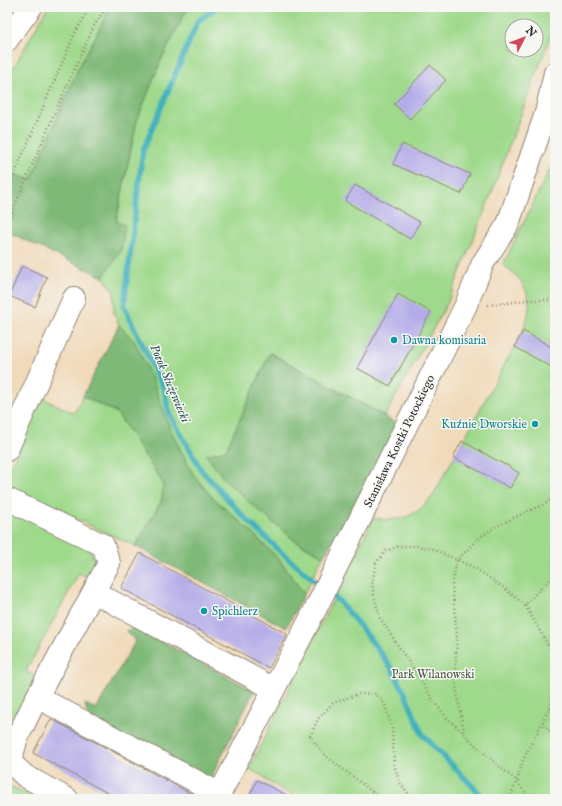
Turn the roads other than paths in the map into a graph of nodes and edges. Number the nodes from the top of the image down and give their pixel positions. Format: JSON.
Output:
{"nodes":[{"id":1,"x":31,"y":7,"type":"edge"},
{"id":2,"x":7,"y":40,"type":"edge"},
{"id":3,"x":555,"y":73,"type":"edge"},
{"id":4,"x":74,"y":298,"type":"dead end"},
{"id":5,"x":7,"y":450,"type":"edge"},
{"id":6,"x":7,"y":499,"type":"edge"},
{"id":7,"x":94,"y":592,"type":"junction"},
{"id":8,"x":274,"y":689,"type":"junction"},
{"id":9,"x":37,"y":697,"type":"junction"},
{"id":10,"x":218,"y":796,"type":"edge"},
{"id":11,"x":67,"y":799,"type":"edge"}],
"edges":[{"from":1,"to":2,"type":"street"},
{"from":3,"to":8,"type":"street","name":"Stanisława Kostki Potockiego"},
{"from":4,"to":5,"type":"street"},
{"from":6,"to":7,"type":"street"},
{"from":7,"to":8,"type":"street"},
{"from":7,"to":9,"type":"street"},
{"from":8,"to":10,"type":"street","name":"Stanisława Kostki Potockiego"},
{"from":9,"to":10,"type":"street"},
{"from":9,"to":11,"type":"street"}]}
